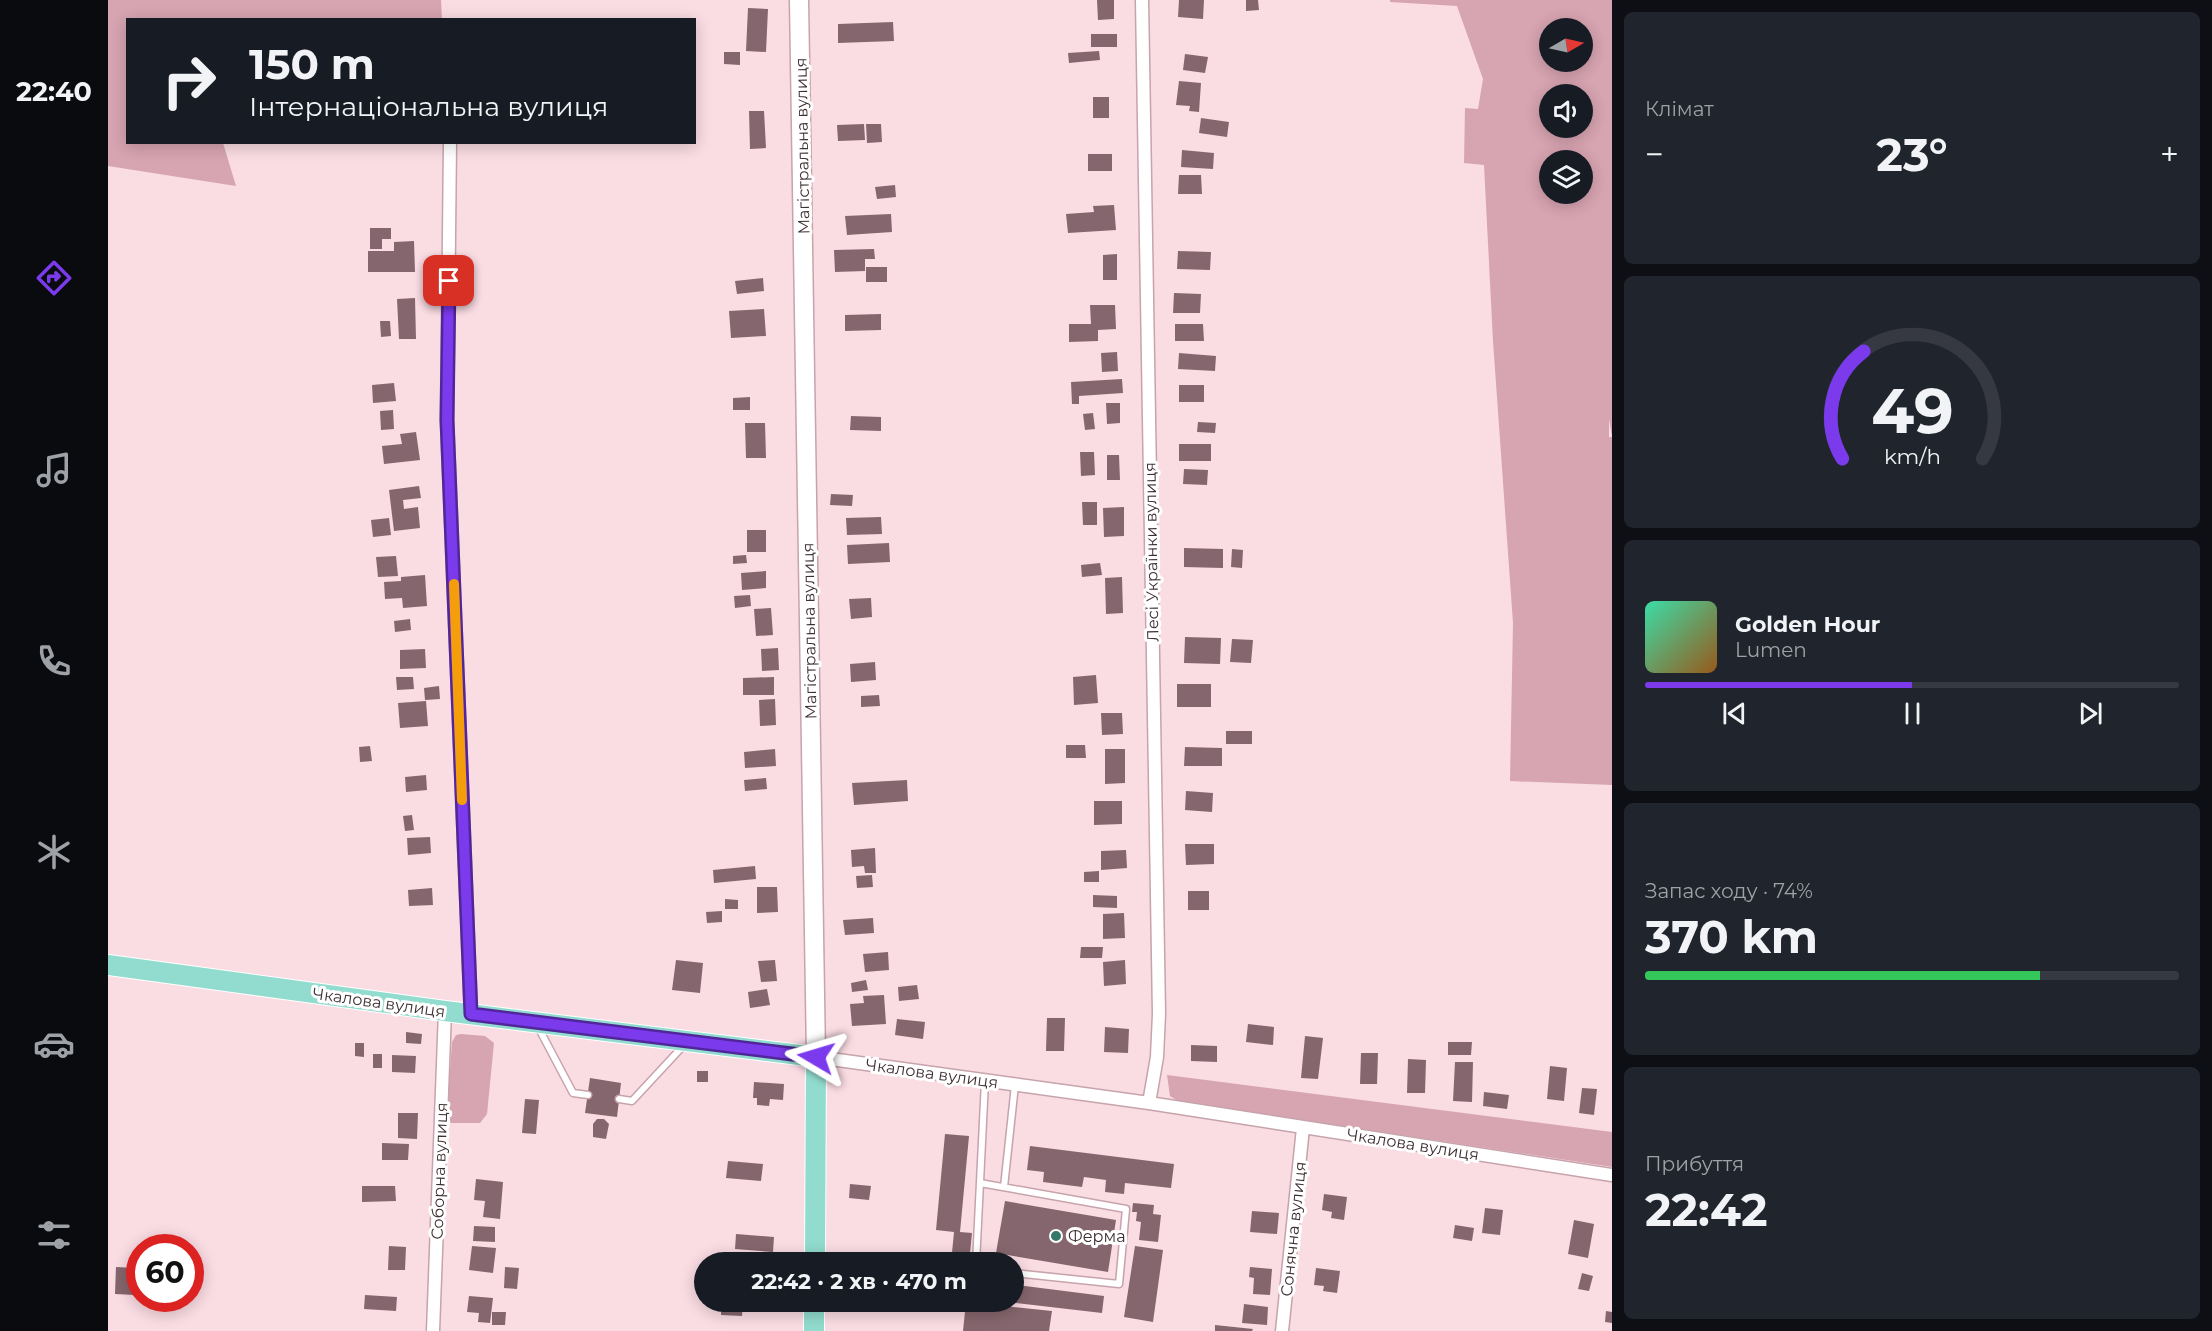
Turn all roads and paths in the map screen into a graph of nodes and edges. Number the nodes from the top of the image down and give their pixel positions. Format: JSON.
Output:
{"nodes":[{"id":1,"x":799,"y":0,"type":"edge"},
{"id":2,"x":1142,"y":0,"type":"edge"},
{"id":3,"x":450,"y":144,"type":"edge"},
{"id":4,"x":108,"y":965,"type":"edge"},
{"id":5,"x":445,"y":1011,"type":"junction"},
{"id":6,"x":471,"y":1014,"type":"junction"},
{"id":7,"x":535,"y":1022,"type":"junction"},
{"id":8,"x":688,"y":1041,"type":"junction"},
{"id":9,"x":816,"y":1057,"type":"junction"},
{"id":10,"x":986,"y":1080,"type":"junction"},
{"id":11,"x":1015,"y":1084,"type":"junction"},
{"id":12,"x":588,"y":1095,"type":"dead end"},
{"id":13,"x":619,"y":1099,"type":"dead end"},
{"id":14,"x":1149,"y":1103,"type":"junction"},
{"id":15,"x":1303,"y":1128,"type":"junction"},
{"id":16,"x":1612,"y":1175,"type":"edge"},
{"id":17,"x":980,"y":1183,"type":"junction"},
{"id":18,"x":1004,"y":1187,"type":"junction"},
{"id":19,"x":815,"y":1252,"type":"edge"},
{"id":20,"x":977,"y":1252,"type":"edge"},
{"id":21,"x":1024,"y":1274,"type":"edge"},
{"id":22,"x":814,"y":1312,"type":"edge"},
{"id":23,"x":433,"y":1331,"type":"edge"},
{"id":24,"x":814,"y":1331,"type":"edge"},
{"id":25,"x":1282,"y":1331,"type":"edge"}],
"edges":[{"from":1,"to":9,"type":"main road","name":"Магістральна вулиця"},
{"from":2,"to":14,"type":"street","name":"Лесі Українки вулиця"},
{"from":3,"to":6,"type":"street"},
{"from":4,"to":5,"type":"main road","name":"Чкалова вулиця"},
{"from":5,"to":6,"type":"main road","name":"Чкалова вулиця"},
{"from":5,"to":23,"type":"street","name":"Соборна вулиця"},
{"from":6,"to":7,"type":"main road","name":"Чкалова вулиця"},
{"from":7,"to":8,"type":"main road","name":"Чкалова вулиця"},
{"from":7,"to":12,"type":"lane"},
{"from":8,"to":9,"type":"main road","name":"Чкалова вулиця"},
{"from":8,"to":13,"type":"lane"},
{"from":9,"to":10,"type":"street","name":"Чкалова вулиця"},
{"from":9,"to":19,"type":"main road","name":"Магістральна вулиця"},
{"from":10,"to":11,"type":"street","name":"Чкалова вулиця"},
{"from":10,"to":17,"type":"lane"},
{"from":11,"to":14,"type":"street","name":"Чкалова вулиця"},
{"from":11,"to":18,"type":"lane"},
{"from":14,"to":15,"type":"street","name":"Чкалова вулиця"},
{"from":15,"to":16,"type":"street","name":"Чкалова вулиця"},
{"from":15,"to":25,"type":"street","name":"Сонячна вулиця"},
{"from":17,"to":18,"type":"lane"},
{"from":17,"to":20,"type":"lane"},
{"from":18,"to":21,"type":"lane"},
{"from":22,"to":24,"type":"main road"}]}
